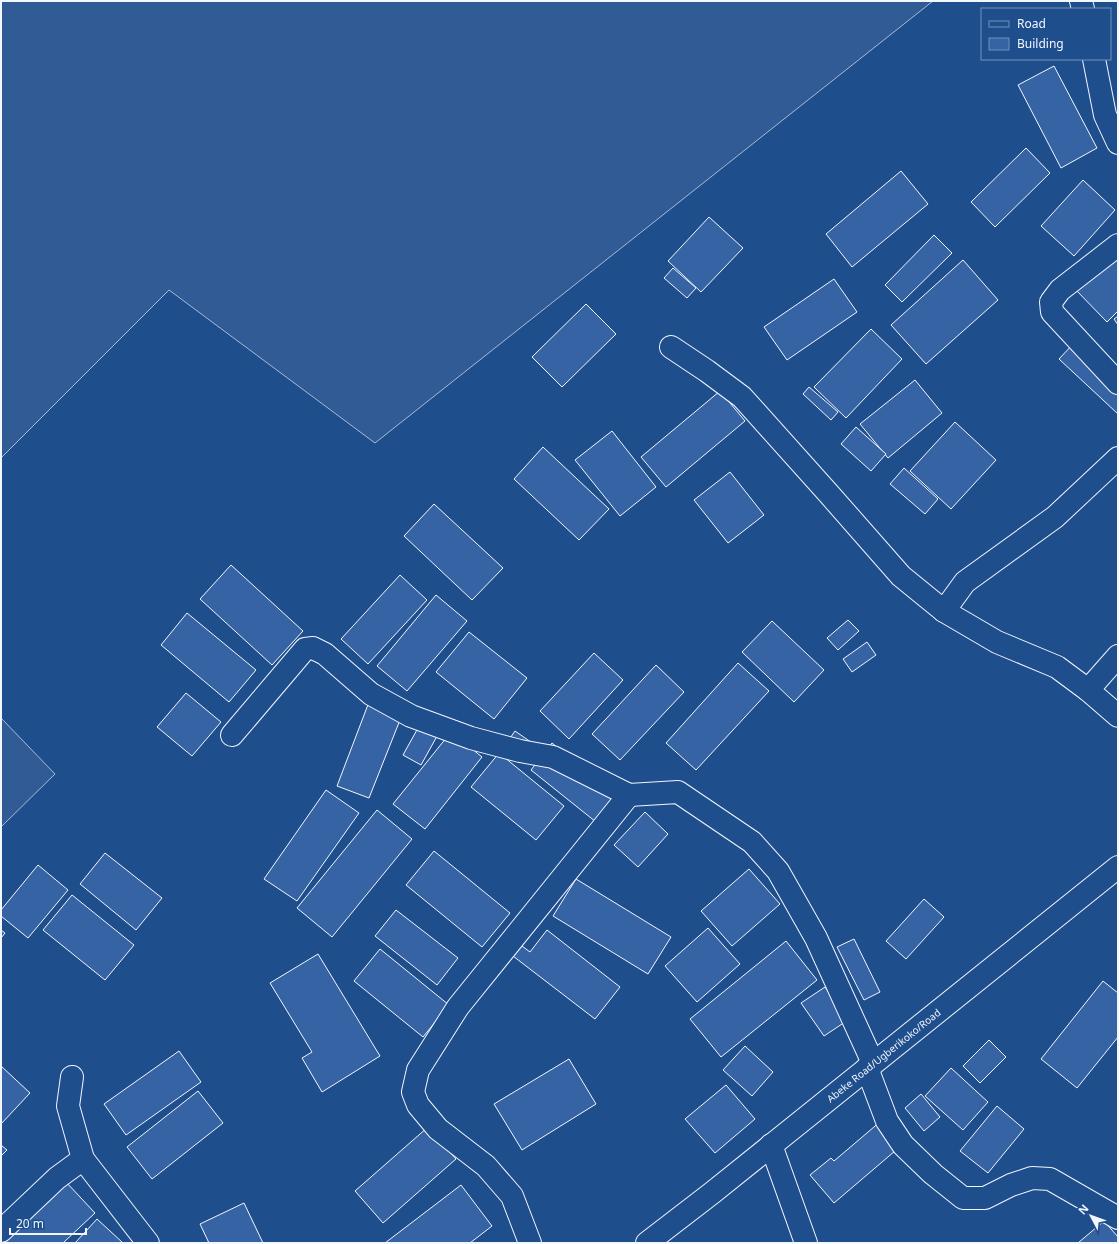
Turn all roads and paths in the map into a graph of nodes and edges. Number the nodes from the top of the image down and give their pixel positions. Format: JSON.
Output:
{"nodes":[{"id":1,"x":1094,"y":60,"type":"edge"},
{"id":2,"x":1118,"y":143,"type":"edge"},
{"id":3,"x":1118,"y":245,"type":"edge"},
{"id":4,"x":671,"y":347,"type":"dead end"},
{"id":5,"x":1118,"y":383,"type":"edge"},
{"id":6,"x":1118,"y":458,"type":"edge"},
{"id":7,"x":944,"y":611,"type":"junction"},
{"id":8,"x":1118,"y":656,"type":"edge"},
{"id":9,"x":1088,"y":690,"type":"junction"},
{"id":10,"x":1118,"y":716,"type":"edge"},
{"id":11,"x":232,"y":735,"type":"dead end"},
{"id":12,"x":629,"y":795,"type":"junction"},
{"id":13,"x":1118,"y":866,"type":"edge"},
{"id":14,"x":870,"y":1066,"type":"junction"},
{"id":15,"x":72,"y":1077,"type":"dead end"},
{"id":16,"x":771,"y":1145,"type":"junction"},
{"id":17,"x":82,"y":1159,"type":"junction"},
{"id":18,"x":1118,"y":1218,"type":"edge"},
{"id":19,"x":1,"y":1231,"type":"edge"},
{"id":20,"x":148,"y":1243,"type":"edge"},
{"id":21,"x":530,"y":1243,"type":"edge"},
{"id":22,"x":647,"y":1243,"type":"edge"},
{"id":23,"x":806,"y":1243,"type":"edge"}],
"edges":[{"from":1,"to":2,"type":"street"},
{"from":3,"to":5,"type":"street"},
{"from":4,"to":7,"type":"street"},
{"from":6,"to":7,"type":"street"},
{"from":7,"to":9,"type":"street"},
{"from":8,"to":9,"type":"street"},
{"from":9,"to":10,"type":"street"},
{"from":11,"to":12,"type":"street"},
{"from":12,"to":14,"type":"street"},
{"from":12,"to":21,"type":"street"},
{"from":13,"to":14,"type":"street","name":"Abeke Road/Ugberikoko/Road"},
{"from":14,"to":16,"type":"street","name":"Abeke Road/Ugberikoko/Road"},
{"from":14,"to":18,"type":"street"},
{"from":15,"to":17,"type":"street"},
{"from":16,"to":22,"type":"street","name":"Abeke Road/Ugberikoko/Road"},
{"from":16,"to":23,"type":"street"},
{"from":17,"to":19,"type":"street"},
{"from":17,"to":20,"type":"street"}]}
